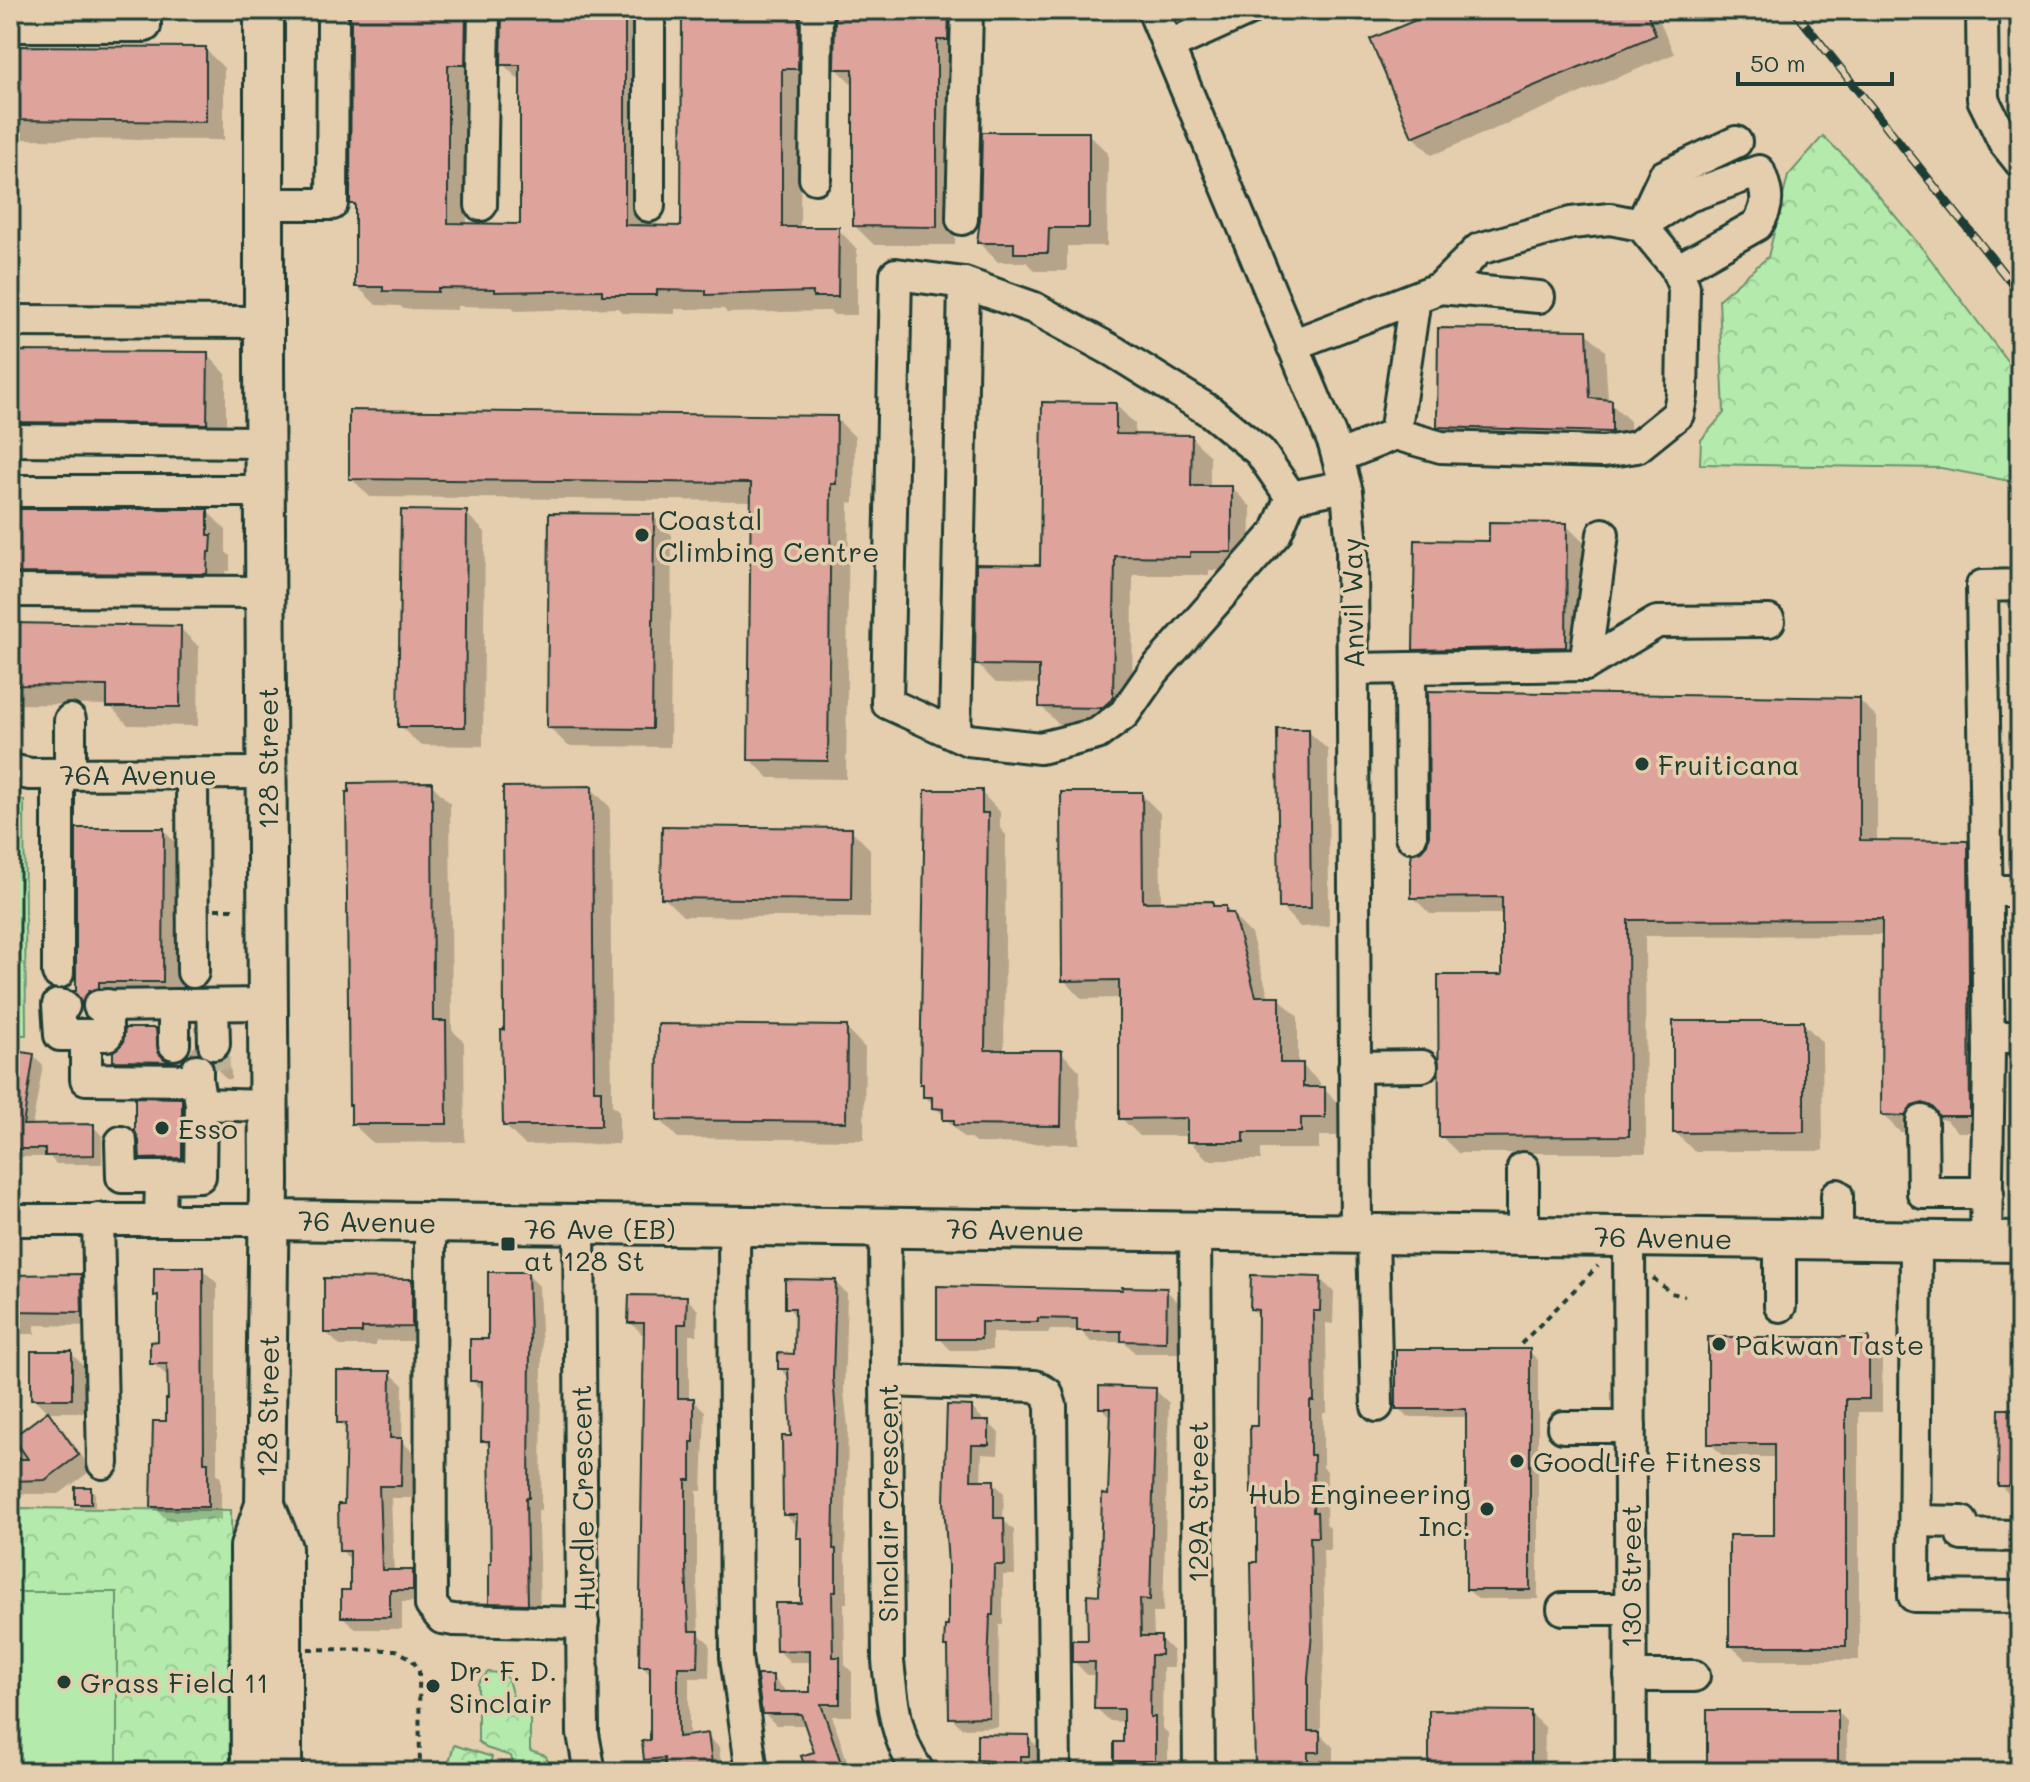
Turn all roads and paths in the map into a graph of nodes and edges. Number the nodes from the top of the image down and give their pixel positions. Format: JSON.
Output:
{"nodes":[{"id":1,"x":145,"y":10,"type":"edge"},
{"id":2,"x":264,"y":10,"type":"edge"},
{"id":3,"x":484,"y":10,"type":"edge"},
{"id":4,"x":649,"y":10,"type":"edge"},
{"id":5,"x":817,"y":10,"type":"edge"},
{"id":6,"x":967,"y":10,"type":"edge"},
{"id":7,"x":1153,"y":10,"type":"edge"},
{"id":8,"x":1248,"y":10,"type":"edge"},
{"id":9,"x":1982,"y":10,"type":"edge"},
{"id":10,"x":333,"y":23,"type":"dead end"},
{"id":11,"x":10,"y":26,"type":"edge"},
{"id":12,"x":1168,"y":46,"type":"junction"},
{"id":13,"x":1736,"y":142,"type":"dead end"},
{"id":14,"x":2015,"y":149,"type":"edge"},
{"id":15,"x":815,"y":178,"type":"dead end"},
{"id":16,"x":265,"y":204,"type":"junction"},
{"id":17,"x":481,"y":205,"type":"dead end"},
{"id":18,"x":649,"y":206,"type":"dead end"},
{"id":19,"x":962,"y":219,"type":"dead end"},
{"id":20,"x":1641,"y":225,"type":"junction"},
{"id":21,"x":1677,"y":270,"type":"junction"},
{"id":22,"x":964,"y":283,"type":"junction"},
{"id":23,"x":1427,"y":293,"type":"junction"},
{"id":24,"x":1539,"y":297,"type":"dead end"},
{"id":25,"x":10,"y":321,"type":"edge"},
{"id":26,"x":264,"y":322,"type":"junction"},
{"id":27,"x":1292,"y":345,"type":"junction"},
{"id":28,"x":1395,"y":434,"type":"junction"},
{"id":29,"x":10,"y":440,"type":"edge"},
{"id":30,"x":264,"y":442,"type":"junction"},
{"id":31,"x":1338,"y":457,"type":"junction"},
{"id":32,"x":1345,"y":486,"type":"junction"},
{"id":33,"x":10,"y":491,"type":"edge"},
{"id":34,"x":264,"y":491,"type":"junction"},
{"id":35,"x":1291,"y":497,"type":"junction"},
{"id":36,"x":1603,"y":534,"type":"dead end"},
{"id":37,"x":2020,"y":585,"type":"edge"},
{"id":38,"x":10,"y":591,"type":"edge"},
{"id":39,"x":265,"y":592,"type":"junction"},
{"id":40,"x":1769,"y":621,"type":"dead end"},
{"id":41,"x":1585,"y":665,"type":"junction"},
{"id":42,"x":1410,"y":668,"type":"junction"},
{"id":43,"x":1353,"y":669,"type":"junction"},
{"id":44,"x":70,"y":720,"type":"dead end"},
{"id":45,"x":955,"y":734,"type":"junction"},
{"id":46,"x":10,"y":770,"type":"edge"},
{"id":47,"x":192,"y":773,"type":"junction"},
{"id":48,"x":267,"y":773,"type":"junction"},
{"id":49,"x":64,"y":774,"type":"junction"},
{"id":50,"x":1411,"y":836,"type":"dead end"},
{"id":51,"x":1988,"y":891,"type":"junction"},
{"id":52,"x":2020,"y":891,"type":"edge"},
{"id":53,"x":193,"y":972,"type":"dead end"},
{"id":54,"x":58,"y":973,"type":"dead end"},
{"id":55,"x":267,"y":1004,"type":"junction"},
{"id":56,"x":194,"y":1005,"type":"junction"},
{"id":57,"x":64,"y":1006,"type":"dead end"},
{"id":58,"x":86,"y":1035,"type":"junction"},
{"id":59,"x":1989,"y":1037,"type":"junction"},
{"id":60,"x":2020,"y":1037,"type":"edge"},
{"id":61,"x":1422,"y":1066,"type":"dead end"},
{"id":62,"x":1354,"y":1067,"type":"junction"},
{"id":63,"x":196,"y":1071,"type":"junction"},
{"id":64,"x":268,"y":1106,"type":"junction"},
{"id":65,"x":1922,"y":1121,"type":"dead end"},
{"id":66,"x":121,"y":1142,"type":"dead end"},
{"id":67,"x":1523,"y":1168,"type":"dead end"},
{"id":68,"x":161,"y":1177,"type":"junction"},
{"id":69,"x":1988,"y":1193,"type":"junction"},
{"id":70,"x":1837,"y":1195,"type":"dead end"},
{"id":71,"x":98,"y":1219,"type":"junction"},
{"id":72,"x":160,"y":1219,"type":"junction"},
{"id":73,"x":10,"y":1220,"type":"edge"},
{"id":74,"x":269,"y":1220,"type":"junction"},
{"id":75,"x":430,"y":1222,"type":"junction"},
{"id":76,"x":579,"y":1223,"type":"junction"},
{"id":77,"x":734,"y":1225,"type":"junction"},
{"id":78,"x":885,"y":1227,"type":"junction"},
{"id":79,"x":1195,"y":1231,"type":"junction"},
{"id":80,"x":1364,"y":1233,"type":"junction"},
{"id":81,"x":1523,"y":1235,"type":"junction"},
{"id":82,"x":1629,"y":1237,"type":"junction"},
{"id":83,"x":1780,"y":1238,"type":"junction"},
{"id":84,"x":1837,"y":1239,"type":"junction"},
{"id":85,"x":1916,"y":1240,"type":"junction"},
{"id":86,"x":2003,"y":1241,"type":"edge"},
{"id":87,"x":1600,"y":1264,"type":"dead end"},
{"id":88,"x":1651,"y":1276,"type":"dead end"},
{"id":89,"x":1685,"y":1296,"type":"dead end"},
{"id":90,"x":1780,"y":1306,"type":"dead end"},
{"id":91,"x":1521,"y":1344,"type":"dead end"},
{"id":92,"x":886,"y":1381,"type":"junction"},
{"id":93,"x":1377,"y":1406,"type":"dead end"},
{"id":94,"x":1563,"y":1427,"type":"dead end"},
{"id":95,"x":1630,"y":1427,"type":"junction"},
{"id":96,"x":103,"y":1463,"type":"dead end"},
{"id":97,"x":265,"y":1505,"type":"junction"},
{"id":98,"x":1915,"y":1521,"type":"junction"},
{"id":99,"x":2020,"y":1536,"type":"edge"},
{"id":100,"x":2020,"y":1597,"type":"edge"},
{"id":101,"x":1563,"y":1609,"type":"dead end"},
{"id":102,"x":1630,"y":1609,"type":"junction"},
{"id":103,"x":583,"y":1623,"type":"junction"},
{"id":104,"x":303,"y":1649,"type":"dead end"},
{"id":105,"x":1630,"y":1676,"type":"junction"},
{"id":106,"x":1694,"y":1676,"type":"dead end"},
{"id":107,"x":251,"y":1772,"type":"edge"},
{"id":108,"x":282,"y":1772,"type":"edge"},
{"id":109,"x":420,"y":1772,"type":"edge"},
{"id":110,"x":590,"y":1772,"type":"edge"},
{"id":111,"x":752,"y":1772,"type":"edge"},
{"id":112,"x":919,"y":1772,"type":"edge"},
{"id":113,"x":1055,"y":1772,"type":"edge"},
{"id":114,"x":1199,"y":1772,"type":"edge"},
{"id":115,"x":1631,"y":1772,"type":"edge"}],
"edges":[{"from":1,"to":11,"type":"street"},
{"from":2,"to":16,"type":"main road","name":"128 Street"},
{"from":3,"to":17,"type":"street"},
{"from":4,"to":18,"type":"street"},
{"from":5,"to":15,"type":"street"},
{"from":6,"to":19,"type":"street"},
{"from":7,"to":12,"type":"street","name":"Anvil Way"},
{"from":8,"to":12,"type":"street"},
{"from":9,"to":14,"type":"street"},
{"from":10,"to":16,"type":"street"},
{"from":12,"to":27,"type":"street","name":"Anvil Way"},
{"from":13,"to":20,"type":"street"},
{"from":16,"to":26,"type":"main road","name":"128 Street"},
{"from":20,"to":21,"type":"street"},
{"from":20,"to":21,"type":"street"},
{"from":20,"to":23,"type":"street"},
{"from":21,"to":28,"type":"street"},
{"from":22,"to":35,"type":"street"},
{"from":22,"to":45,"type":"street"},
{"from":22,"to":45,"type":"street"},
{"from":23,"to":24,"type":"street"},
{"from":23,"to":27,"type":"street"},
{"from":23,"to":28,"type":"street"},
{"from":25,"to":26,"type":"street"},
{"from":26,"to":30,"type":"main road","name":"128 Street"},
{"from":27,"to":31,"type":"street","name":"Anvil Way"},
{"from":28,"to":31,"type":"street"},
{"from":29,"to":30,"type":"street"},
{"from":30,"to":34,"type":"main road","name":"128 Street"},
{"from":31,"to":32,"type":"street","name":"Anvil Way"},
{"from":32,"to":35,"type":"street"},
{"from":32,"to":43,"type":"street","name":"Anvil Way"},
{"from":33,"to":34,"type":"street"},
{"from":34,"to":39,"type":"main road","name":"128 Street"},
{"from":35,"to":45,"type":"street"},
{"from":36,"to":41,"type":"street"},
{"from":37,"to":51,"type":"street"},
{"from":38,"to":39,"type":"street"},
{"from":39,"to":48,"type":"main road","name":"128 Street"},
{"from":40,"to":41,"type":"street"},
{"from":41,"to":42,"type":"street"},
{"from":42,"to":43,"type":"street"},
{"from":42,"to":50,"type":"street"},
{"from":43,"to":62,"type":"street","name":"Anvil Way"},
{"from":44,"to":49,"type":"street"},
{"from":46,"to":49,"type":"street","name":"76A Avenue"},
{"from":47,"to":48,"type":"street","name":"76A Avenue"},
{"from":47,"to":49,"type":"street","name":"76A Avenue"},
{"from":47,"to":53,"type":"street"},
{"from":48,"to":55,"type":"main road","name":"128 Street"},
{"from":49,"to":54,"type":"street"},
{"from":51,"to":52,"type":"street"},
{"from":51,"to":59,"type":"street"},
{"from":55,"to":56,"type":"street"},
{"from":55,"to":64,"type":"main road","name":"128 Street"},
{"from":56,"to":58,"type":"street"},
{"from":56,"to":63,"type":"street"},
{"from":56,"to":63,"type":"street"},
{"from":57,"to":58,"type":"street"},
{"from":58,"to":63,"type":"street"},
{"from":59,"to":60,"type":"street"},
{"from":59,"to":69,"type":"street"},
{"from":61,"to":62,"type":"street"},
{"from":62,"to":80,"type":"street","name":"Anvil Way"},
{"from":63,"to":64,"type":"street"},
{"from":63,"to":68,"type":"street"},
{"from":64,"to":74,"type":"main road","name":"128 Street"},
{"from":65,"to":69,"type":"street"},
{"from":66,"to":68,"type":"street"},
{"from":67,"to":81,"type":"street"},
{"from":68,"to":72,"type":"street"},
{"from":69,"to":86,"type":"street"},
{"from":70,"to":84,"type":"street"},
{"from":71,"to":72,"type":"street","name":"76 Avenue"},
{"from":71,"to":73,"type":"street","name":"76 Avenue"},
{"from":71,"to":96,"type":"street"},
{"from":72,"to":74,"type":"street","name":"76 Avenue"},
{"from":74,"to":75,"type":"main road","name":"76 Avenue"},
{"from":74,"to":97,"type":"main road","name":"128 Street"},
{"from":75,"to":76,"type":"main road","name":"76 Avenue"},
{"from":75,"to":103,"type":"street"},
{"from":76,"to":77,"type":"main road","name":"76 Avenue"},
{"from":76,"to":103,"type":"street","name":"Hurdle Crescent"},
{"from":77,"to":78,"type":"main road","name":"76 Avenue"},
{"from":77,"to":111,"type":"street"},
{"from":78,"to":79,"type":"main road","name":"76 Avenue"},
{"from":78,"to":92,"type":"street","name":"Sinclair Crescent"},
{"from":79,"to":80,"type":"main road","name":"76 Avenue"},
{"from":79,"to":114,"type":"street","name":"129A Street"},
{"from":80,"to":81,"type":"main road","name":"76 Avenue"},
{"from":80,"to":93,"type":"street","name":"Anvil Way"},
{"from":81,"to":82,"type":"main road","name":"76 Avenue"},
{"from":82,"to":83,"type":"main road","name":"76 Avenue"},
{"from":82,"to":95,"type":"street","name":"130 Street"},
{"from":83,"to":84,"type":"main road","name":"76 Avenue"},
{"from":83,"to":90,"type":"street"},
{"from":84,"to":85,"type":"main road","name":"76 Avenue"},
{"from":85,"to":86,"type":"main road","name":"76 Avenue"},
{"from":85,"to":98,"type":"street"},
{"from":87,"to":91,"type":"path"},
{"from":88,"to":89,"type":"path"},
{"from":92,"to":112,"type":"street","name":"Sinclair Crescent"},
{"from":92,"to":113,"type":"street"},
{"from":94,"to":95,"type":"street"},
{"from":95,"to":102,"type":"street","name":"130 Street"},
{"from":97,"to":107,"type":"main road","name":"128 Street"},
{"from":97,"to":108,"type":"main road","name":"128 Street"},
{"from":98,"to":99,"type":"street"},
{"from":98,"to":100,"type":"street"},
{"from":101,"to":102,"type":"street"},
{"from":102,"to":105,"type":"street","name":"130 Street"},
{"from":103,"to":110,"type":"street","name":"Hurdle Crescent"},
{"from":104,"to":109,"type":"path"},
{"from":105,"to":106,"type":"street"},
{"from":105,"to":115,"type":"street","name":"130 Street"}]}
